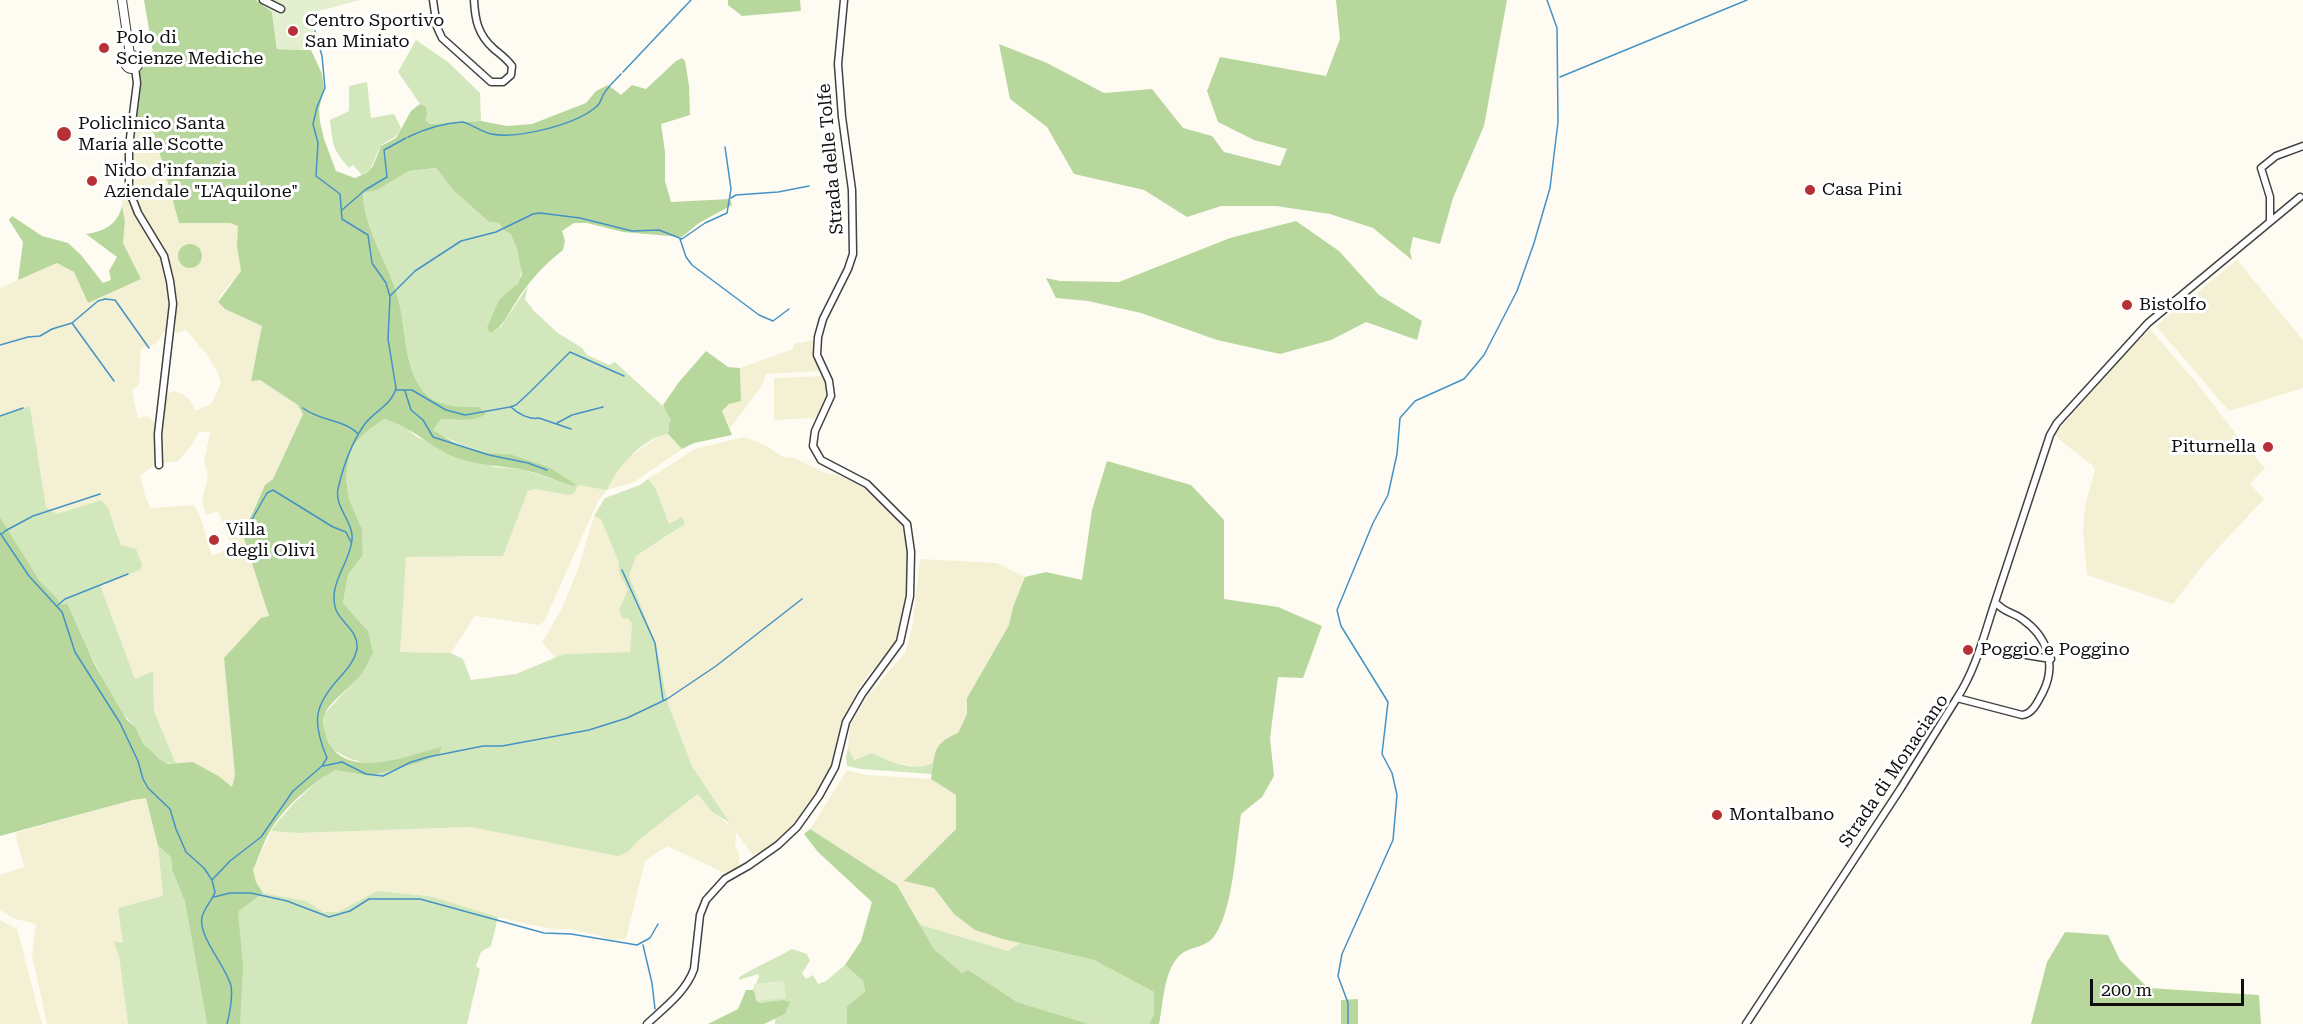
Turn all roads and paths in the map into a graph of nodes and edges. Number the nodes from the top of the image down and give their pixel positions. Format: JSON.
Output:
{"nodes":[{"id":1,"x":122,"y":0,"type":"edge"},
{"id":2,"x":263,"y":0,"type":"edge"},
{"id":3,"x":433,"y":0,"type":"edge"},
{"id":4,"x":474,"y":0,"type":"edge"},
{"id":5,"x":844,"y":0,"type":"edge"},
{"id":6,"x":281,"y":9,"type":"dead end"},
{"id":7,"x":135,"y":68,"type":"joint"},
{"id":8,"x":2303,"y":146,"type":"edge"},
{"id":9,"x":2300,"y":197,"type":"dead end"},
{"id":10,"x":2270,"y":221,"type":"junction"},
{"id":11,"x":159,"y":465,"type":"dead end"},
{"id":12,"x":1995,"y":602,"type":"junction"},
{"id":13,"x":2026,"y":655,"type":"dead end"},
{"id":14,"x":2051,"y":659,"type":"junction"},
{"id":15,"x":1958,"y":699,"type":"junction"},
{"id":16,"x":647,"y":1024,"type":"edge"},
{"id":17,"x":1746,"y":1024,"type":"edge"}],
"edges":[{"from":1,"to":7,"type":"street"},
{"from":2,"to":6,"type":"street"},
{"from":3,"to":4,"type":"street"},
{"from":5,"to":16,"type":"street","name":"Strada delle Tolfe"},
{"from":7,"to":11,"type":"street"},
{"from":8,"to":10,"type":"street"},
{"from":9,"to":10,"type":"street"},
{"from":10,"to":12,"type":"street"},
{"from":12,"to":14,"type":"street"},
{"from":12,"to":15,"type":"street"},
{"from":13,"to":14,"type":"street"},
{"from":14,"to":15,"type":"street","name":"Strada di Monaciano"},
{"from":15,"to":17,"type":"street","name":"Strada di Monaciano"}]}
